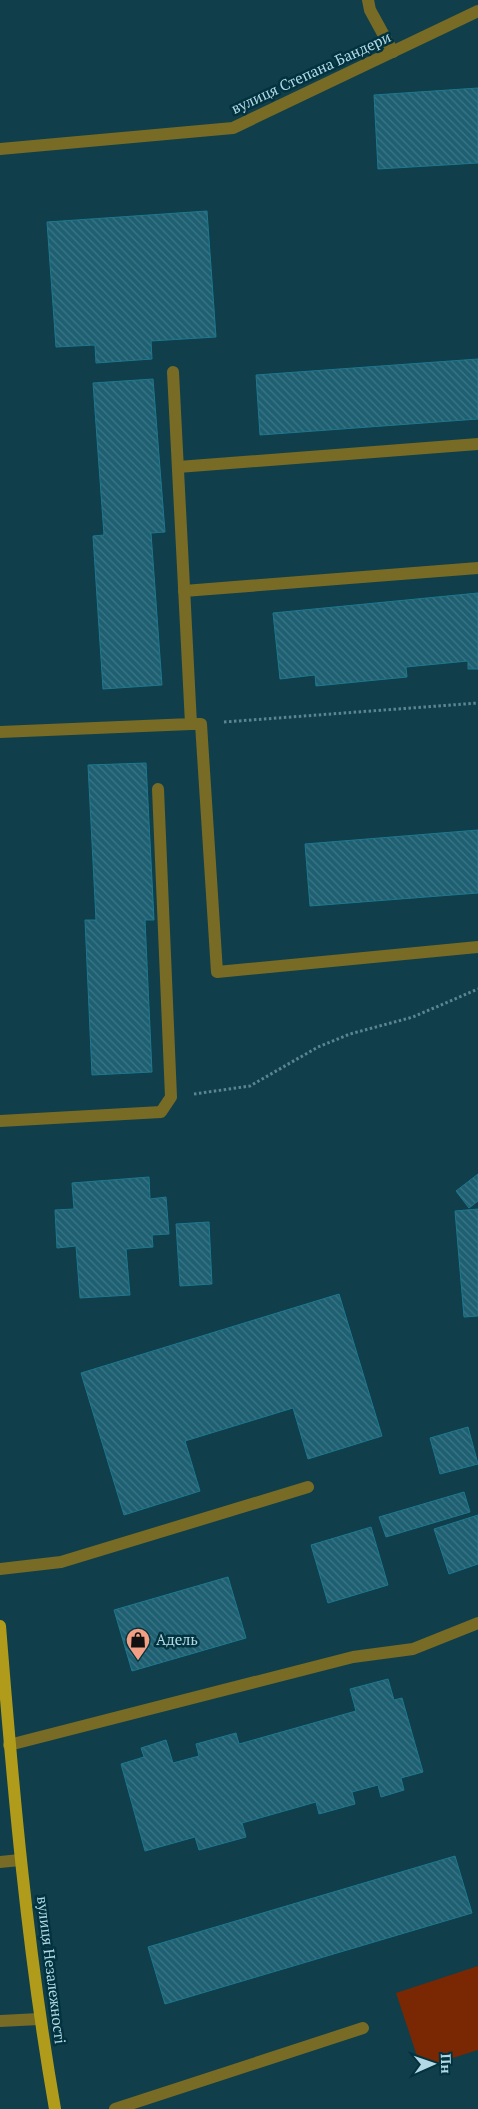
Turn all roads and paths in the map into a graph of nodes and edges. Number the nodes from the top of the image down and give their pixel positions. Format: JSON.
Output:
{"nodes":[{"id":1,"x":368,"y":0,"type":"edge"},
{"id":2,"x":478,"y":11,"type":"edge"},
{"id":3,"x":392,"y":52,"type":"junction"},
{"id":4,"x":0,"y":149,"type":"edge"},
{"id":5,"x":173,"y":372,"type":"dead end"},
{"id":6,"x":478,"y":444,"type":"edge"},
{"id":7,"x":178,"y":467,"type":"junction"},
{"id":8,"x":478,"y":568,"type":"edge"},
{"id":9,"x":184,"y":591,"type":"junction"},
{"id":10,"x":478,"y":703,"type":"edge"},
{"id":11,"x":196,"y":724,"type":"junction"},
{"id":12,"x":0,"y":732,"type":"edge"},
{"id":13,"x":158,"y":789,"type":"dead end"},
{"id":14,"x":478,"y":947,"type":"edge"},
{"id":15,"x":478,"y":989,"type":"edge"},
{"id":16,"x":171,"y":1097,"type":"junction"},
{"id":17,"x":0,"y":1121,"type":"edge"},
{"id":18,"x":308,"y":1487,"type":"dead end"},
{"id":19,"x":0,"y":1569,"type":"edge"},
{"id":20,"x":478,"y":1623,"type":"edge"},
{"id":21,"x":0,"y":1626,"type":"edge"},
{"id":22,"x":4,"y":1727,"type":"edge"},
{"id":23,"x":10,"y":1745,"type":"junction"},
{"id":24,"x":20,"y":1860,"type":"junction"},
{"id":25,"x":0,"y":1862,"type":"edge"},
{"id":26,"x":39,"y":2019,"type":"junction"},
{"id":27,"x":0,"y":2021,"type":"edge"},
{"id":28,"x":363,"y":2028,"type":"dead end"},
{"id":29,"x":55,"y":2109,"type":"edge"},
{"id":30,"x":115,"y":2109,"type":"edge"}],
"edges":[{"from":1,"to":3,"type":"street"},
{"from":2,"to":3,"type":"street","name":"вулиця Степана Бандери"},
{"from":3,"to":4,"type":"street","name":"вулиця Степана Бандери"},
{"from":5,"to":7,"type":"street"},
{"from":6,"to":7,"type":"street"},
{"from":7,"to":9,"type":"street"},
{"from":8,"to":9,"type":"street"},
{"from":9,"to":11,"type":"street"},
{"from":10,"to":11,"type":"path"},
{"from":11,"to":12,"type":"street"},
{"from":11,"to":14,"type":"street"},
{"from":13,"to":16,"type":"street"},
{"from":15,"to":16,"type":"path"},
{"from":16,"to":17,"type":"street"},
{"from":18,"to":19,"type":"street"},
{"from":20,"to":23,"type":"street"},
{"from":21,"to":22,"type":"main road","name":"вулиця Незалежності"},
{"from":22,"to":23,"type":"main road","name":"вулиця Незалежності"},
{"from":23,"to":24,"type":"main road","name":"вулиця Незалежності"},
{"from":24,"to":25,"type":"street"},
{"from":24,"to":26,"type":"main road","name":"вулиця Незалежності"},
{"from":26,"to":27,"type":"street"},
{"from":26,"to":29,"type":"main road","name":"вулиця Незалежності"},
{"from":28,"to":30,"type":"street"}]}
